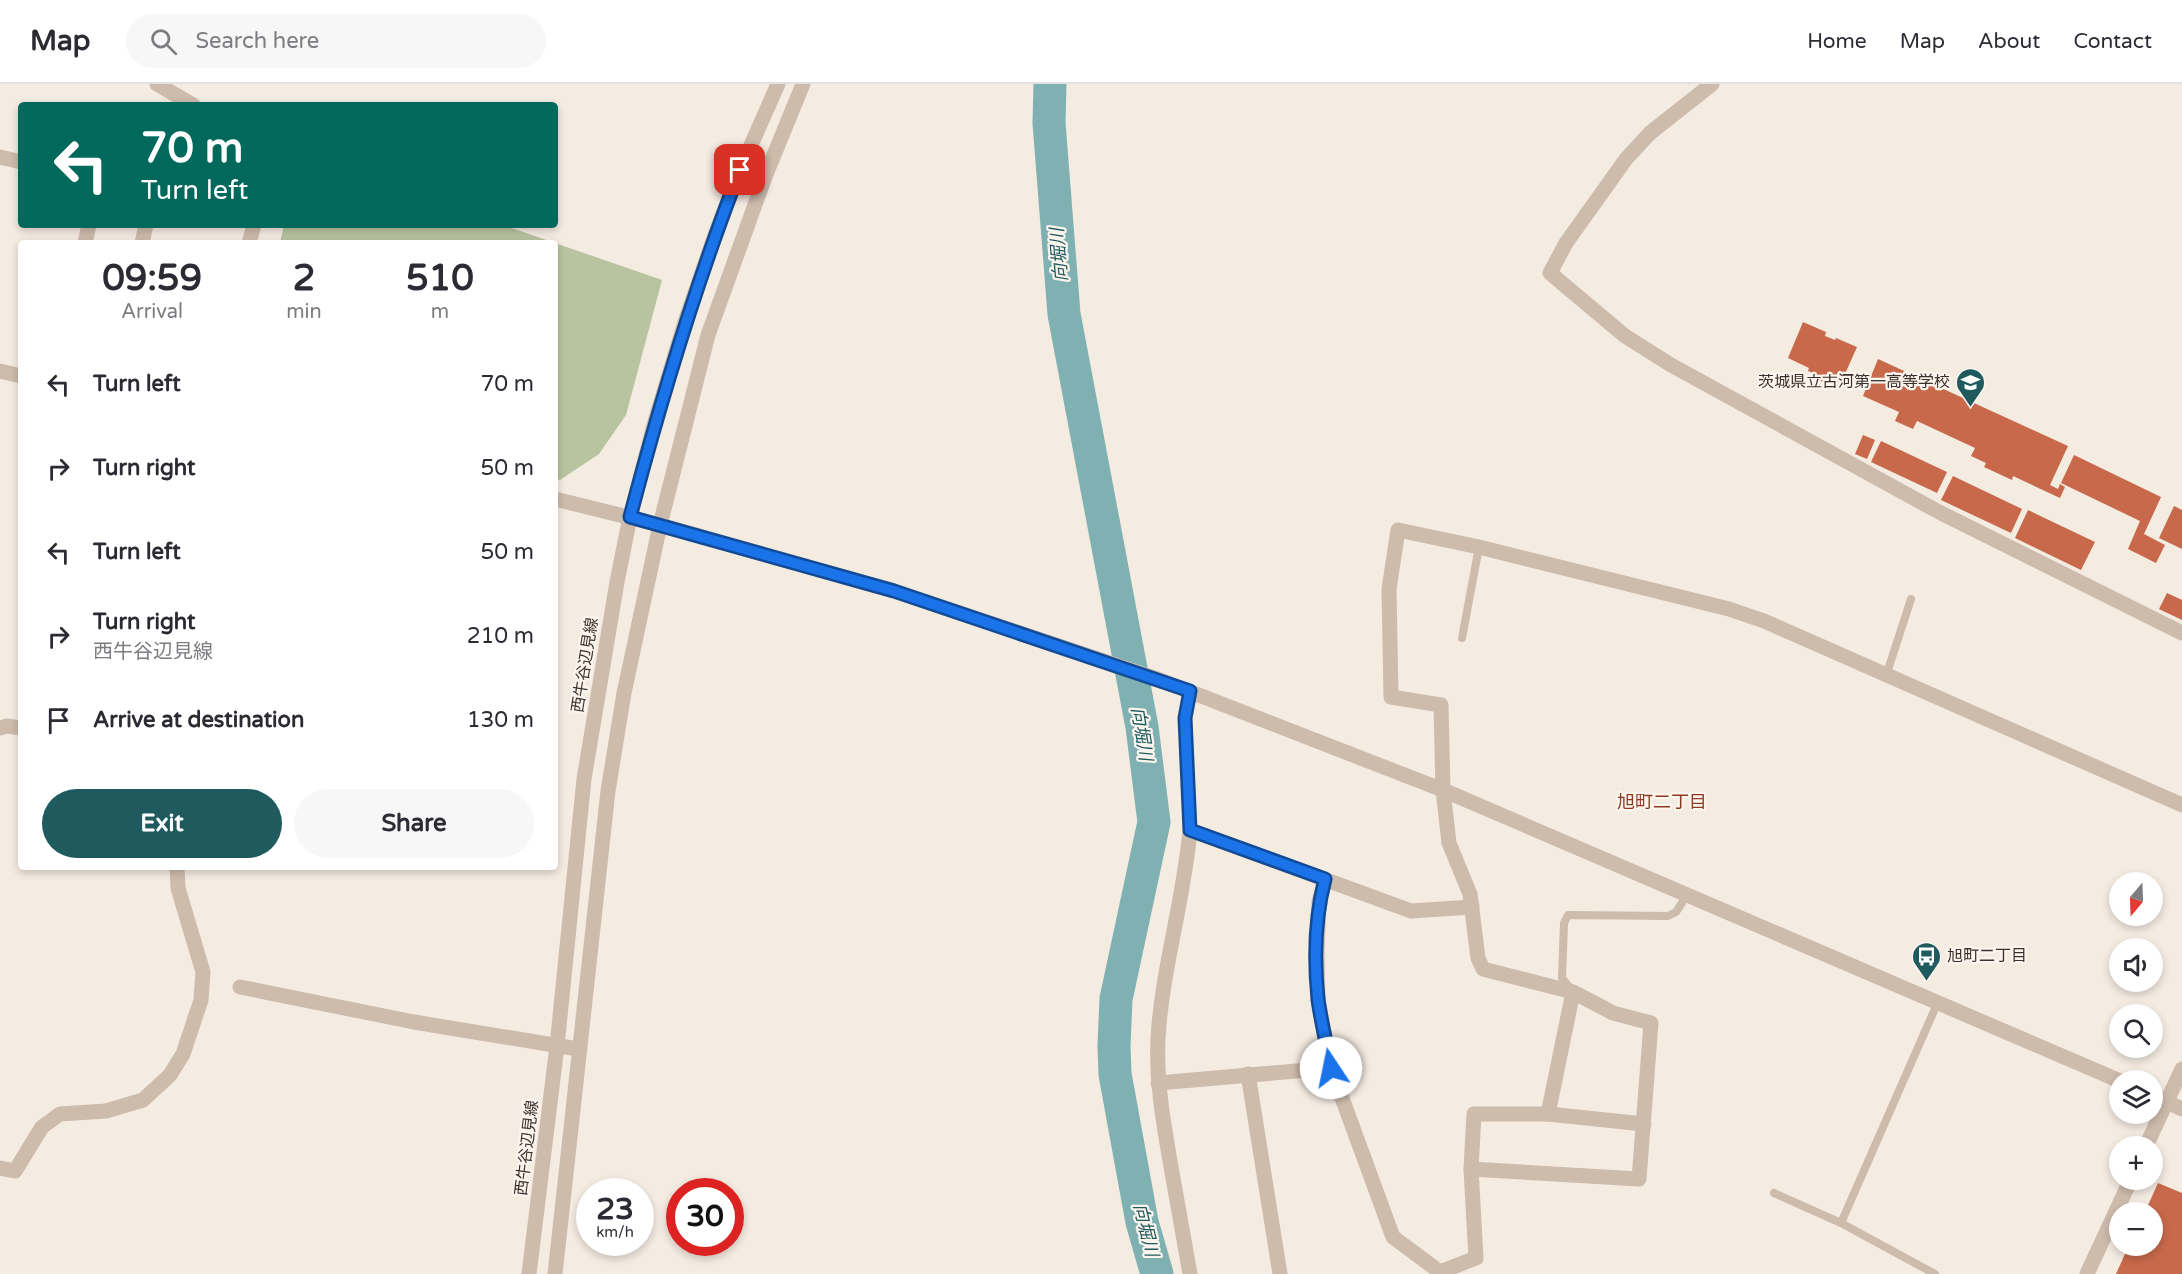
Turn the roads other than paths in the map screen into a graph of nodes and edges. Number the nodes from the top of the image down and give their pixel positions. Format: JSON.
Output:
{"nodes":[{"id":1,"x":157,"y":84,"type":"edge"},
{"id":2,"x":778,"y":84,"type":"edge"},
{"id":3,"x":803,"y":84,"type":"edge"},
{"id":4,"x":1712,"y":84,"type":"edge"},
{"id":5,"x":188,"y":102,"type":"edge"},
{"id":6,"x":0,"y":157,"type":"edge"},
{"id":7,"x":18,"y":161,"type":"edge"},
{"id":8,"x":0,"y":371,"type":"edge"},
{"id":9,"x":18,"y":375,"type":"edge"},
{"id":10,"x":558,"y":500,"type":"edge"},
{"id":11,"x":630,"y":517,"type":"junction"},
{"id":12,"x":660,"y":525,"type":"junction"},
{"id":13,"x":1479,"y":547,"type":"junction"},
{"id":14,"x":1911,"y":599,"type":"dead end"},
{"id":15,"x":2182,"y":633,"type":"edge"},
{"id":16,"x":1462,"y":638,"type":"dead end"},
{"id":17,"x":1886,"y":675,"type":"junction"},
{"id":18,"x":1190,"y":691,"type":"junction"},
{"id":19,"x":0,"y":728,"type":"edge"},
{"id":20,"x":18,"y":728,"type":"edge"},
{"id":21,"x":1443,"y":790,"type":"junction"},
{"id":22,"x":2182,"y":805,"type":"edge"},
{"id":23,"x":1190,"y":830,"type":"junction"},
{"id":24,"x":177,"y":870,"type":"edge"},
{"id":25,"x":1325,"y":879,"type":"junction"},
{"id":26,"x":1687,"y":895,"type":"junction"},
{"id":27,"x":1472,"y":907,"type":"junction"},
{"id":28,"x":240,"y":987,"type":"dead end"},
{"id":29,"x":1573,"y":992,"type":"junction"},
{"id":30,"x":1937,"y":1004,"type":"junction"},
{"id":31,"x":557,"y":1046,"type":"junction"},
{"id":32,"x":578,"y":1049,"type":"junction"},
{"id":33,"x":1331,"y":1068,"type":"junction"},
{"id":34,"x":2182,"y":1069,"type":"edge"},
{"id":35,"x":1248,"y":1074,"type":"junction"},
{"id":36,"x":2109,"y":1077,"type":"edge"},
{"id":37,"x":1158,"y":1083,"type":"junction"},
{"id":38,"x":2163,"y":1093,"type":"edge"},
{"id":39,"x":2163,"y":1100,"type":"edge"},
{"id":40,"x":2182,"y":1109,"type":"edge"},
{"id":41,"x":1548,"y":1114,"type":"junction"},
{"id":42,"x":1644,"y":1124,"type":"junction"},
{"id":43,"x":0,"y":1168,"type":"edge"},
{"id":44,"x":1471,"y":1169,"type":"junction"},
{"id":45,"x":2126,"y":1190,"type":"edge"},
{"id":46,"x":1774,"y":1193,"type":"dead end"},
{"id":47,"x":1841,"y":1223,"type":"junction"},
{"id":48,"x":1440,"y":1273,"type":"edge"},
{"id":49,"x":529,"y":1274,"type":"edge"},
{"id":50,"x":555,"y":1274,"type":"edge"},
{"id":51,"x":1190,"y":1274,"type":"edge"},
{"id":52,"x":1280,"y":1274,"type":"edge"},
{"id":53,"x":1935,"y":1274,"type":"edge"},
{"id":54,"x":2087,"y":1274,"type":"edge"}],
"edges":[{"from":1,"to":5,"type":"street"},
{"from":2,"to":11,"type":"street","name":"西牛谷辺見線"},
{"from":3,"to":12,"type":"street"},
{"from":4,"to":15,"type":"street"},
{"from":6,"to":7,"type":"street"},
{"from":8,"to":9,"type":"street"},
{"from":10,"to":11,"type":"street"},
{"from":11,"to":12,"type":"street"},
{"from":11,"to":31,"type":"street","name":"西牛谷辺見線"},
{"from":12,"to":18,"type":"street"},
{"from":12,"to":32,"type":"street"},
{"from":13,"to":16,"type":"lane"},
{"from":13,"to":17,"type":"street"},
{"from":13,"to":21,"type":"street"},
{"from":14,"to":17,"type":"lane"},
{"from":17,"to":22,"type":"street"},
{"from":18,"to":21,"type":"street"},
{"from":18,"to":23,"type":"lane"},
{"from":19,"to":20,"type":"street"},
{"from":21,"to":26,"type":"street"},
{"from":21,"to":27,"type":"street"},
{"from":23,"to":25,"type":"street"},
{"from":23,"to":37,"type":"street"},
{"from":24,"to":43,"type":"street"},
{"from":25,"to":27,"type":"street"},
{"from":25,"to":33,"type":"street"},
{"from":26,"to":29,"type":"lane"},
{"from":26,"to":30,"type":"street"},
{"from":27,"to":29,"type":"street"},
{"from":28,"to":31,"type":"street"},
{"from":29,"to":41,"type":"street"},
{"from":29,"to":42,"type":"street"},
{"from":30,"to":36,"type":"street"},
{"from":30,"to":47,"type":"lane"},
{"from":31,"to":32,"type":"street"},
{"from":31,"to":49,"type":"street","name":"西牛谷辺見線"},
{"from":32,"to":50,"type":"street"},
{"from":33,"to":35,"type":"street"},
{"from":33,"to":48,"type":"street"},
{"from":34,"to":38,"type":"street"},
{"from":35,"to":37,"type":"street"},
{"from":35,"to":52,"type":"street"},
{"from":37,"to":51,"type":"street"},
{"from":39,"to":40,"type":"street"},
{"from":41,"to":42,"type":"street"},
{"from":41,"to":44,"type":"street"},
{"from":42,"to":44,"type":"street"},
{"from":44,"to":48,"type":"street"},
{"from":45,"to":54,"type":"street"},
{"from":46,"to":47,"type":"lane"},
{"from":47,"to":53,"type":"lane"}]}
